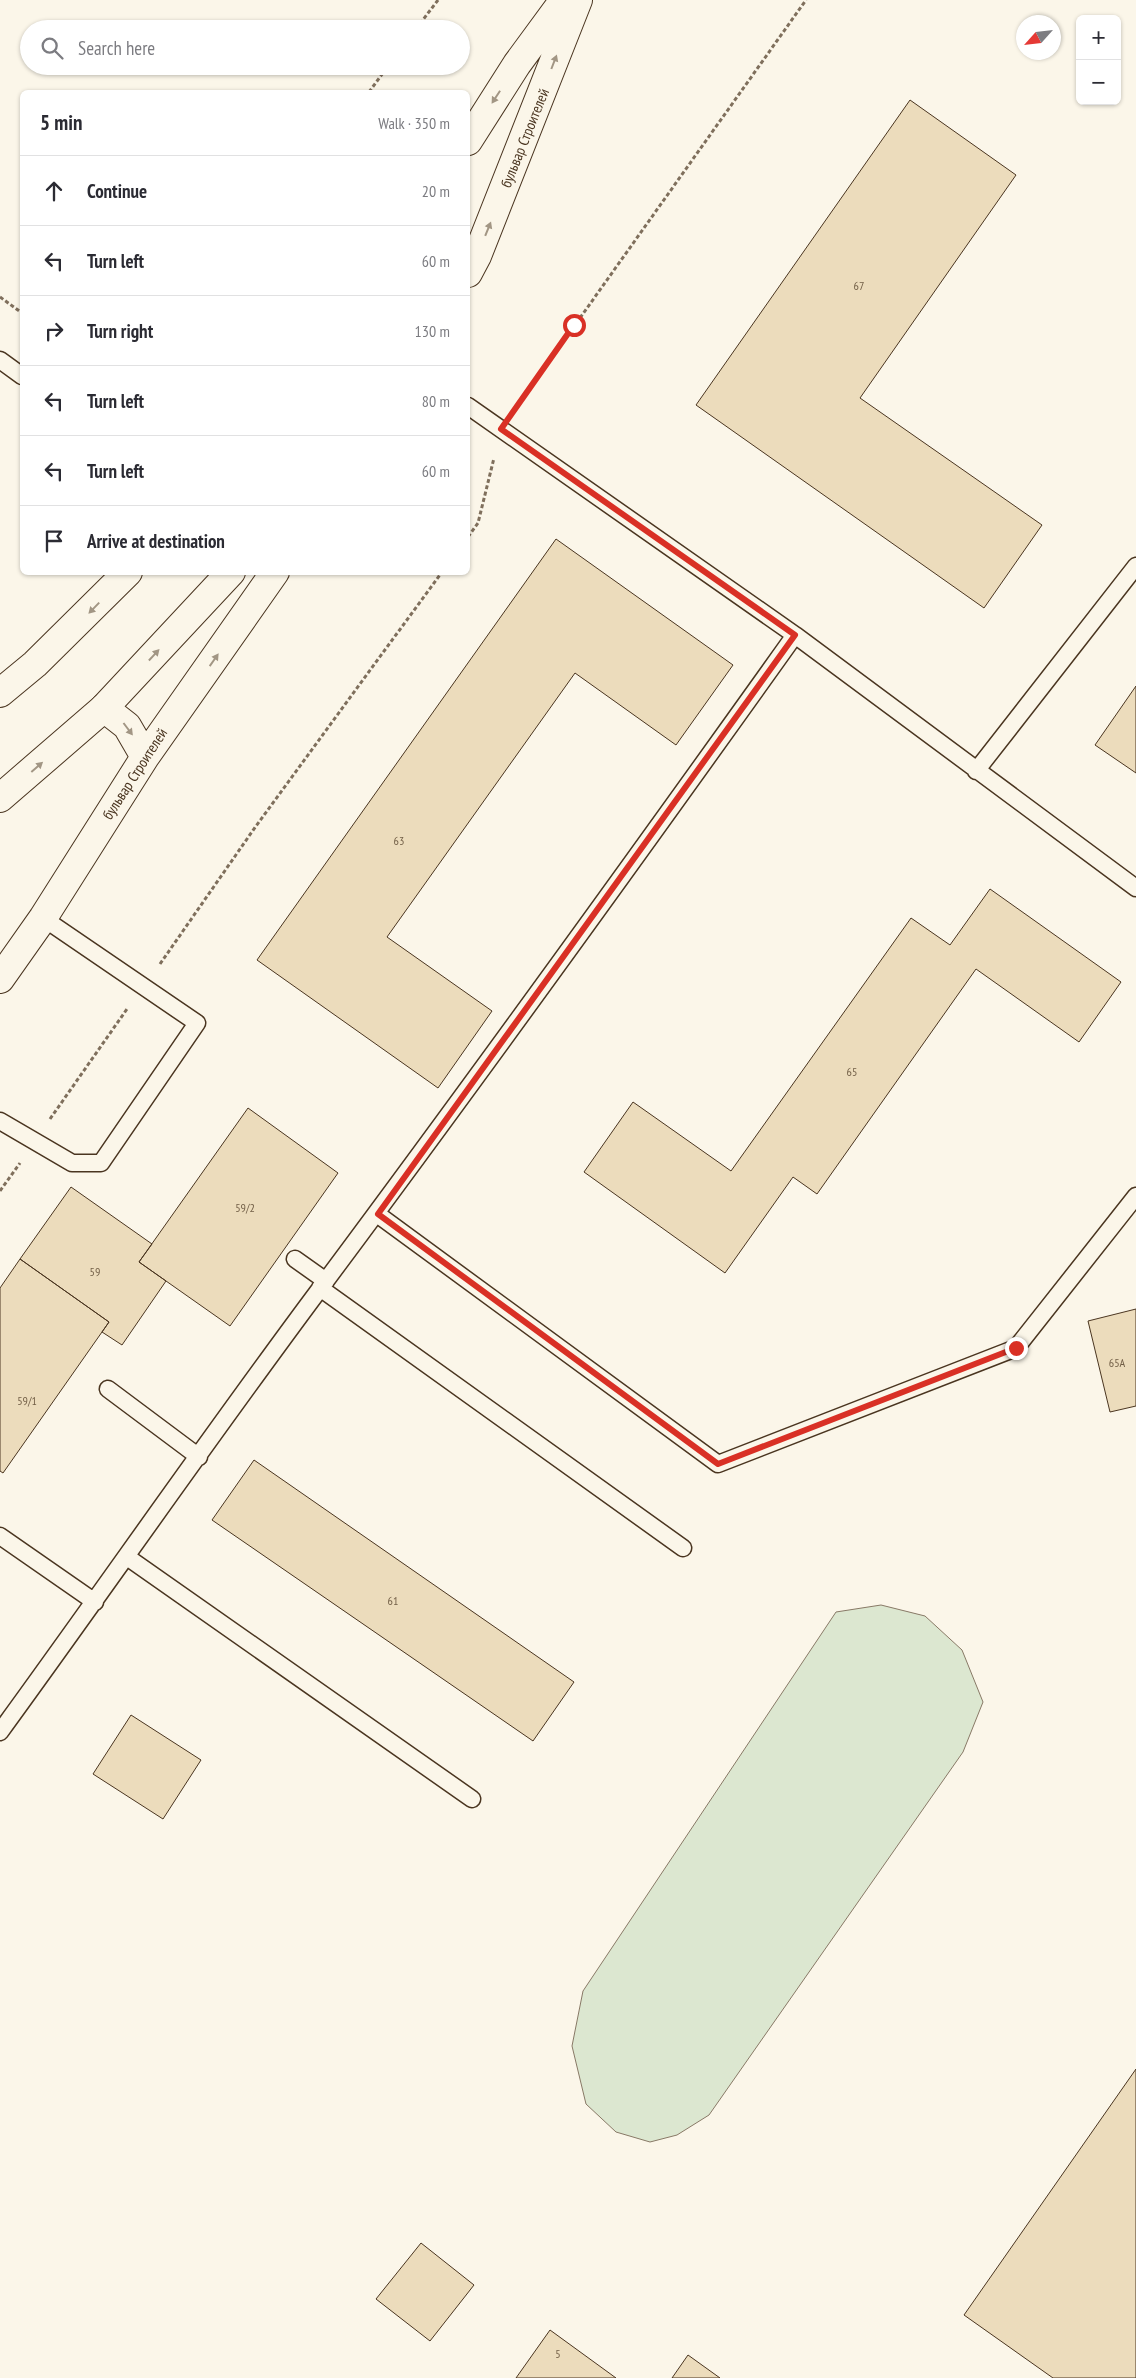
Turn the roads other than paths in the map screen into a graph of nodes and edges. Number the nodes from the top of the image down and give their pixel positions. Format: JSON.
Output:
{"nodes":[{"id":1,"x":564,"y":0,"type":"edge"},
{"id":2,"x":578,"y":0,"type":"edge"},
{"id":3,"x":470,"y":138,"type":"edge"},
{"id":4,"x":470,"y":269,"type":"edge"},
{"id":5,"x":0,"y":360,"type":"edge"},
{"id":6,"x":20,"y":375,"type":"edge"},
{"id":7,"x":470,"y":407,"type":"edge"},
{"id":8,"x":1136,"y":566,"type":"edge"},
{"id":9,"x":125,"y":575,"type":"edge"},
{"id":10,"x":229,"y":575,"type":"edge"},
{"id":11,"x":273,"y":575,"type":"edge"},
{"id":12,"x":795,"y":635,"type":"junction"},
{"id":13,"x":0,"y":693,"type":"edge"},
{"id":14,"x":104,"y":708,"type":"junction"},
{"id":15,"x":145,"y":757,"type":"junction"},
{"id":16,"x":976,"y":771,"type":"junction"},
{"id":17,"x":0,"y":798,"type":"edge"},
{"id":18,"x":1136,"y":888,"type":"edge"},
{"id":19,"x":43,"y":918,"type":"junction"},
{"id":20,"x":0,"y":979,"type":"edge"},
{"id":21,"x":0,"y":1121,"type":"edge"},
{"id":22,"x":1136,"y":1196,"type":"edge"},
{"id":23,"x":378,"y":1214,"type":"junction"},
{"id":24,"x":295,"y":1259,"type":"dead end"},
{"id":25,"x":323,"y":1285,"type":"junction"},
{"id":26,"x":108,"y":1389,"type":"dead end"},
{"id":27,"x":199,"y":1457,"type":"junction"},
{"id":28,"x":0,"y":1536,"type":"edge"},
{"id":29,"x":683,"y":1548,"type":"dead end"},
{"id":30,"x":126,"y":1557,"type":"junction"},
{"id":31,"x":95,"y":1602,"type":"junction"},
{"id":32,"x":0,"y":1732,"type":"edge"},
{"id":33,"x":472,"y":1799,"type":"dead end"}],
"edges":[{"from":1,"to":3,"type":"main road","one_way":true},
{"from":4,"to":2,"type":"main road","name":"бульвар Строителей","one_way":true},
{"from":5,"to":6,"type":"lane"},
{"from":7,"to":12,"type":"lane"},
{"from":8,"to":16,"type":"lane"},
{"from":9,"to":13,"type":"main road","one_way":true},
{"from":14,"to":10,"type":"main road","one_way":true},
{"from":15,"to":11,"type":"main road","name":"бульвар Строителей","one_way":true},
{"from":12,"to":16,"type":"lane"},
{"from":12,"to":23,"type":"lane"},
{"from":14,"to":15,"type":"main road","one_way":true},
{"from":17,"to":14,"type":"main road","one_way":true},
{"from":15,"to":19,"type":"main road","name":"бульвар Строителей"},
{"from":16,"to":18,"type":"lane"},
{"from":19,"to":20,"type":"main road","name":"бульвар Строителей"},
{"from":19,"to":21,"type":"lane"},
{"from":22,"to":23,"type":"lane"},
{"from":23,"to":25,"type":"lane"},
{"from":24,"to":25,"type":"lane"},
{"from":25,"to":27,"type":"lane"},
{"from":25,"to":29,"type":"lane"},
{"from":26,"to":27,"type":"lane"},
{"from":27,"to":30,"type":"lane"},
{"from":28,"to":31,"type":"lane"},
{"from":30,"to":31,"type":"lane"},
{"from":30,"to":33,"type":"lane"},
{"from":31,"to":32,"type":"lane"}]}
